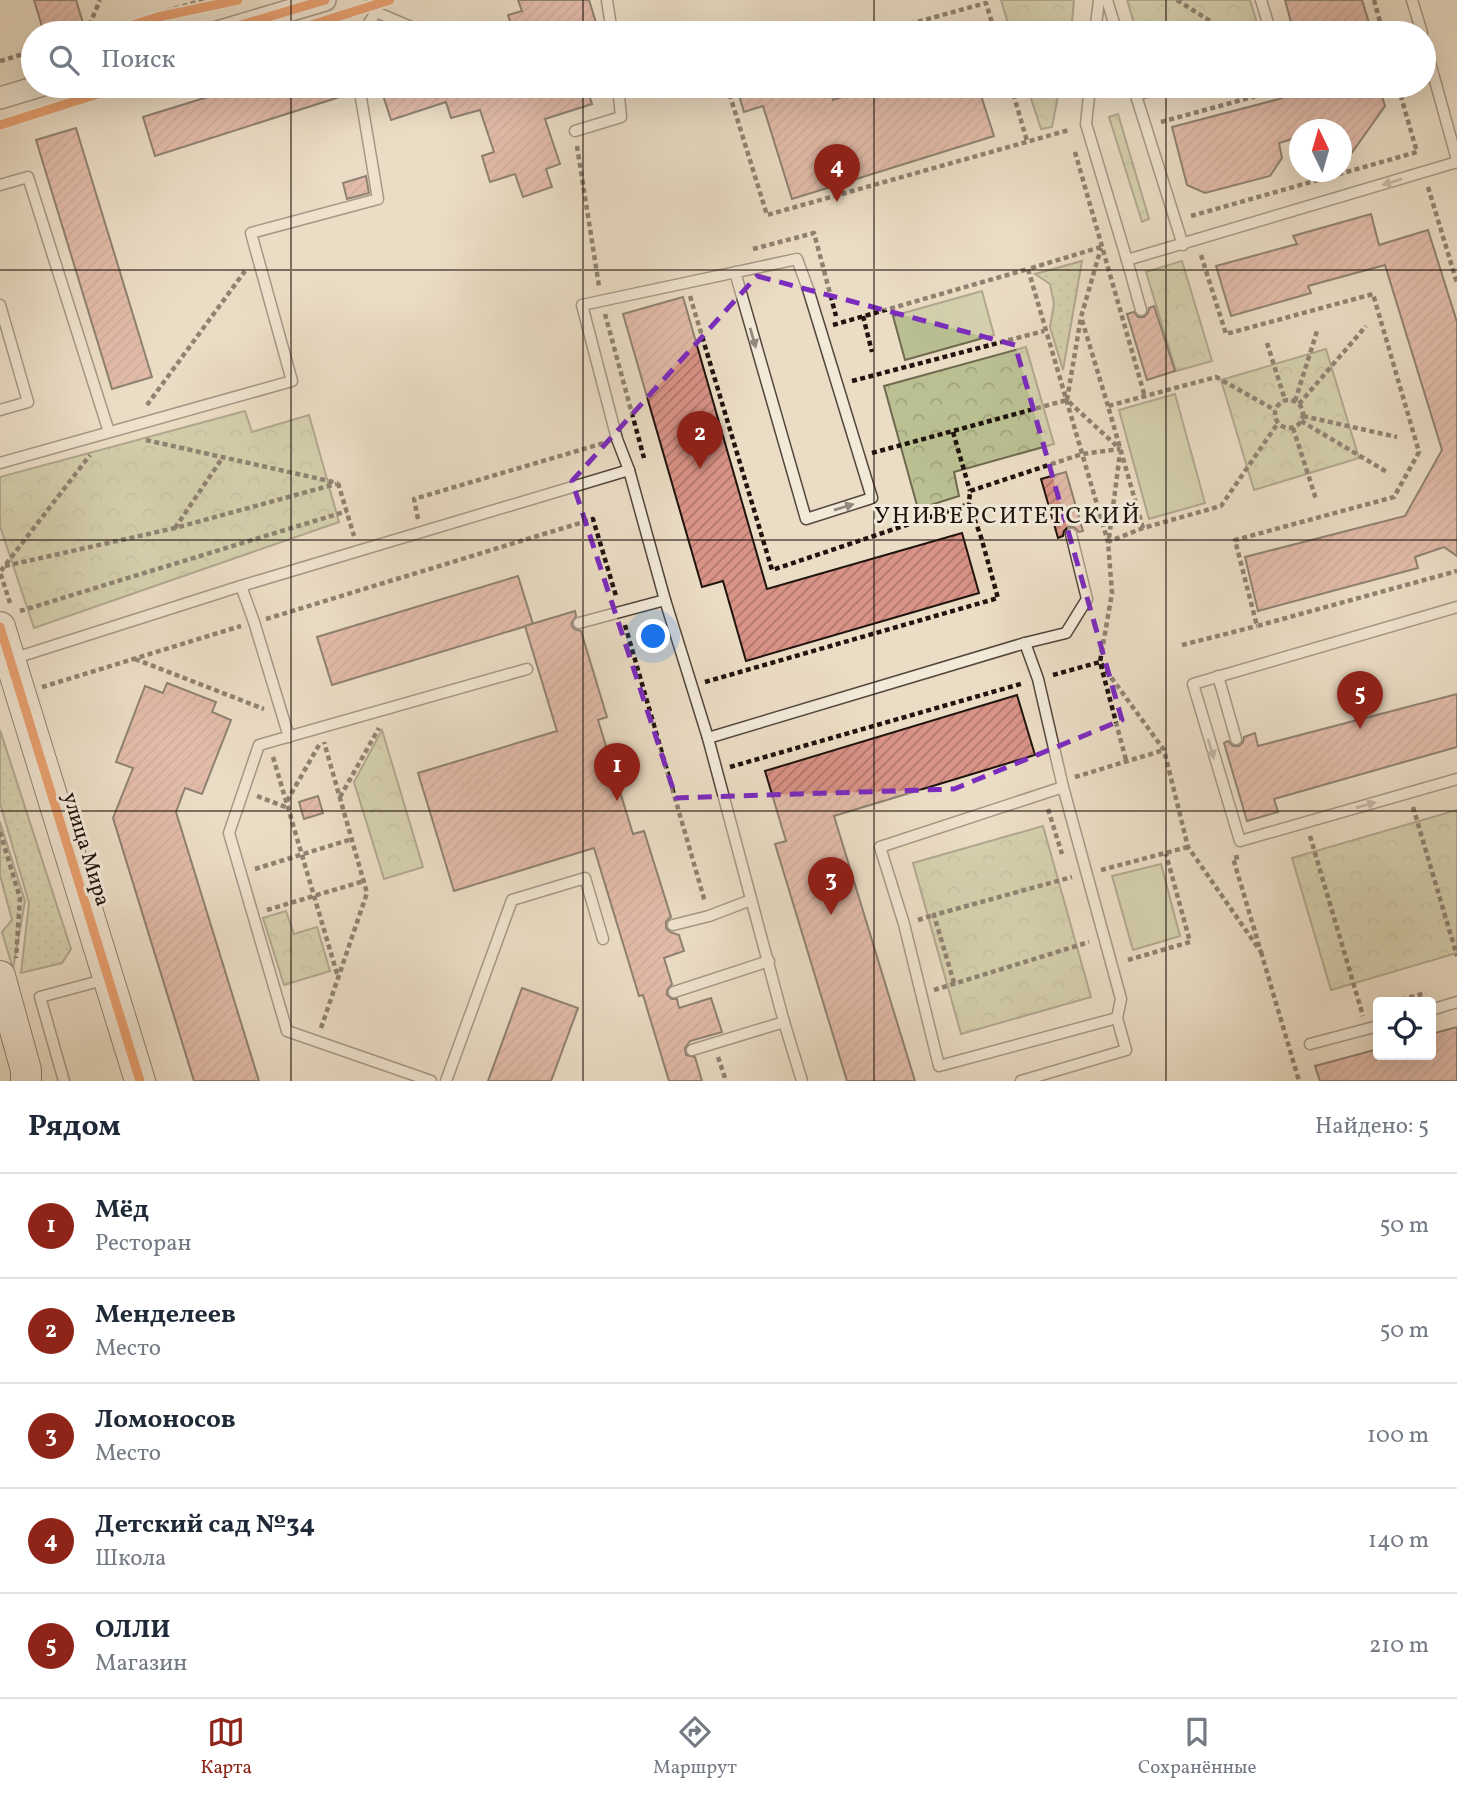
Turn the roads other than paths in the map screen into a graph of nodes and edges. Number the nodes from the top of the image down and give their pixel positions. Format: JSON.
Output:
{"nodes":[{"id":1,"x":325,"y":0,"type":"edge"},
{"id":2,"x":372,"y":0,"type":"edge"},
{"id":3,"x":607,"y":0,"type":"edge"},
{"id":4,"x":1098,"y":0,"type":"edge"},
{"id":5,"x":1107,"y":0,"type":"edge"},
{"id":6,"x":1261,"y":0,"type":"edge"},
{"id":7,"x":1412,"y":0,"type":"edge"},
{"id":8,"x":376,"y":12,"type":"junction"},
{"id":9,"x":254,"y":21,"type":"edge"},
{"id":10,"x":370,"y":21,"type":"edge"},
{"id":11,"x":397,"y":21,"type":"edge"},
{"id":12,"x":610,"y":21,"type":"edge"},
{"id":13,"x":1096,"y":21,"type":"edge"},
{"id":14,"x":1113,"y":21,"type":"edge"},
{"id":15,"x":1268,"y":21,"type":"edge"},
{"id":16,"x":1418,"y":21,"type":"edge"},
{"id":17,"x":1436,"y":85,"type":"edge"},
{"id":18,"x":21,"y":92,"type":"edge"},
{"id":19,"x":0,"y":98,"type":"edge"},
{"id":20,"x":361,"y":98,"type":"edge"},
{"id":21,"x":619,"y":98,"type":"edge"},
{"id":22,"x":1089,"y":98,"type":"edge"},
{"id":23,"x":1137,"y":98,"type":"edge"},
{"id":24,"x":575,"y":131,"type":"road end"},
{"id":25,"x":1457,"y":161,"type":"edge"},
{"id":26,"x":0,"y":185,"type":"edge"},
{"id":27,"x":1182,"y":245,"type":"junction"},
{"id":28,"x":1127,"y":260,"type":"junction"},
{"id":29,"x":735,"y":272,"type":"junction"},
{"id":30,"x":0,"y":305,"type":"edge"},
{"id":31,"x":1141,"y":310,"type":"dead end"},
{"id":32,"x":0,"y":410,"type":"edge"},
{"id":33,"x":109,"y":432,"type":"junction"},
{"id":34,"x":0,"y":463,"type":"edge"},
{"id":35,"x":629,"y":470,"type":"junction"},
{"id":36,"x":1071,"y":534,"type":"dead end"},
{"id":37,"x":240,"y":586,"type":"junction"},
{"id":38,"x":665,"y":600,"type":"junction"},
{"id":39,"x":1457,"y":607,"type":"edge"},
{"id":40,"x":10,"y":619,"type":"edge"},
{"id":41,"x":579,"y":623,"type":"dead end"},
{"id":42,"x":1025,"y":643,"type":"junction"},
{"id":43,"x":9,"y":660,"type":"junction"},
{"id":44,"x":527,"y":669,"type":"dead end"},
{"id":45,"x":1218,"y":676,"type":"junction"},
{"id":46,"x":289,"y":737,"type":"junction"},
{"id":47,"x":708,"y":738,"type":"junction"},
{"id":48,"x":1236,"y":739,"type":"dead end"},
{"id":49,"x":1457,"y":779,"type":"edge"},
{"id":50,"x":1062,"y":782,"type":"junction"},
{"id":51,"x":751,"y":900,"type":"junction"},
{"id":52,"x":673,"y":925,"type":"dead end"},
{"id":53,"x":603,"y":939,"type":"dead end"},
{"id":54,"x":769,"y":961,"type":"junction"},
{"id":55,"x":8,"y":973,"type":"edge"},
{"id":56,"x":110,"y":978,"type":"junction"},
{"id":57,"x":674,"y":992,"type":"dead end"},
{"id":58,"x":1457,"y":1002,"type":"edge"},
{"id":59,"x":1436,"y":1008,"type":"edge"},
{"id":60,"x":1117,"y":1018,"type":"junction"},
{"id":61,"x":784,"y":1023,"type":"junction"},
{"id":62,"x":1373,"y":1028,"type":"edge"},
{"id":63,"x":1310,"y":1044,"type":"dead end"},
{"id":64,"x":692,"y":1049,"type":"dead end"},
{"id":65,"x":26,"y":1081,"type":"edge"},
{"id":66,"x":64,"y":1081,"type":"edge"},
{"id":67,"x":141,"y":1081,"type":"edge"},
{"id":68,"x":431,"y":1081,"type":"edge"},
{"id":69,"x":446,"y":1081,"type":"edge"},
{"id":70,"x":802,"y":1081,"type":"edge"},
{"id":71,"x":1021,"y":1081,"type":"edge"}],
"edges":[{"from":1,"to":9,"type":"street"},
{"from":2,"to":8,"type":"lane"},
{"from":3,"to":12,"type":"lane"},
{"from":4,"to":13,"type":"lane"},
{"from":5,"to":14,"type":"lane"},
{"from":6,"to":15,"type":"lane"},
{"from":7,"to":16,"type":"lane"},
{"from":8,"to":10,"type":"lane"},
{"from":8,"to":11,"type":"lane"},
{"from":17,"to":25,"type":"lane"},
{"from":18,"to":19,"type":"street"},
{"from":20,"to":33,"type":"lane"},
{"from":21,"to":24,"type":"lane"},
{"from":22,"to":28,"type":"lane"},
{"from":23,"to":27,"type":"lane"},
{"from":25,"to":27,"type":"lane","one_way":true},
{"from":26,"to":33,"type":"lane"},
{"from":27,"to":28,"type":"lane"},
{"from":28,"to":31,"type":"lane"},
{"from":29,"to":29,"type":"lane","one_way":true},
{"from":29,"to":35,"type":"lane"},
{"from":30,"to":32,"type":"lane"},
{"from":33,"to":34,"type":"lane"},
{"from":35,"to":37,"type":"lane"},
{"from":35,"to":38,"type":"lane"},
{"from":36,"to":42,"type":"lane"},
{"from":37,"to":43,"type":"lane"},
{"from":37,"to":46,"type":"lane"},
{"from":38,"to":41,"type":"lane"},
{"from":38,"to":47,"type":"lane"},
{"from":39,"to":45,"type":"lane"},
{"from":40,"to":43,"type":"street","name":"улица Мира"},
{"from":42,"to":47,"type":"lane"},
{"from":42,"to":50,"type":"lane"},
{"from":43,"to":56,"type":"street","name":"улица Мира"},
{"from":44,"to":46,"type":"lane"},
{"from":45,"to":48,"type":"lane"},
{"from":45,"to":49,"type":"lane","one_way":true},
{"from":46,"to":68,"type":"lane"},
{"from":47,"to":51,"type":"lane"},
{"from":50,"to":60,"type":"lane"},
{"from":50,"to":60,"type":"lane"},
{"from":51,"to":52,"type":"lane"},
{"from":51,"to":54,"type":"lane"},
{"from":53,"to":69,"type":"lane"},
{"from":54,"to":57,"type":"lane"},
{"from":54,"to":61,"type":"lane"},
{"from":55,"to":65,"type":"street"},
{"from":56,"to":66,"type":"lane"},
{"from":56,"to":67,"type":"street","name":"улица Мира"},
{"from":58,"to":59,"type":"lane"},
{"from":60,"to":71,"type":"lane"},
{"from":61,"to":64,"type":"lane"},
{"from":61,"to":70,"type":"lane"},
{"from":62,"to":63,"type":"lane"}]}
